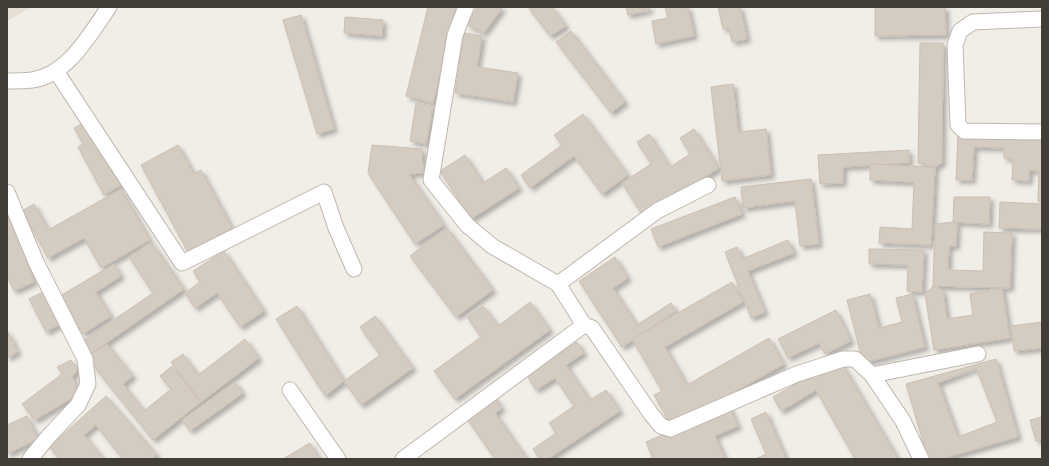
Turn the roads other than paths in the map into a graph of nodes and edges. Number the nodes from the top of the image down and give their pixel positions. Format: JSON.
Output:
{"nodes":[{"id":1,"x":109,"y":7,"type":"edge"},
{"id":2,"x":466,"y":7,"type":"edge"},
{"id":3,"x":1042,"y":19,"type":"edge"},
{"id":4,"x":56,"y":71,"type":"junction"},
{"id":5,"x":7,"y":81,"type":"edge"},
{"id":6,"x":1042,"y":132,"type":"edge"},
{"id":7,"x":708,"y":185,"type":"dead end"},
{"id":8,"x":7,"y":192,"type":"edge"},
{"id":9,"x":354,"y":269,"type":"dead end"},
{"id":10,"x":558,"y":284,"type":"junction"},
{"id":11,"x":584,"y":325,"type":"junction"},
{"id":12,"x":978,"y":354,"type":"dead end"},
{"id":13,"x":872,"y":375,"type":"junction"},
{"id":14,"x":290,"y":390,"type":"dead end"},
{"id":15,"x":30,"y":459,"type":"edge"},
{"id":16,"x":338,"y":459,"type":"edge"},
{"id":17,"x":403,"y":459,"type":"edge"},
{"id":18,"x":921,"y":459,"type":"edge"}],
"edges":[{"from":1,"to":4,"type":"street"},
{"from":2,"to":10,"type":"street"},
{"from":3,"to":6,"type":"street"},
{"from":4,"to":5,"type":"street"},
{"from":4,"to":9,"type":"street"},
{"from":7,"to":10,"type":"street"},
{"from":8,"to":15,"type":"street"},
{"from":10,"to":11,"type":"street"},
{"from":11,"to":13,"type":"street"},
{"from":11,"to":17,"type":"street"},
{"from":12,"to":13,"type":"street"},
{"from":13,"to":18,"type":"street"},
{"from":14,"to":16,"type":"street"}]}
